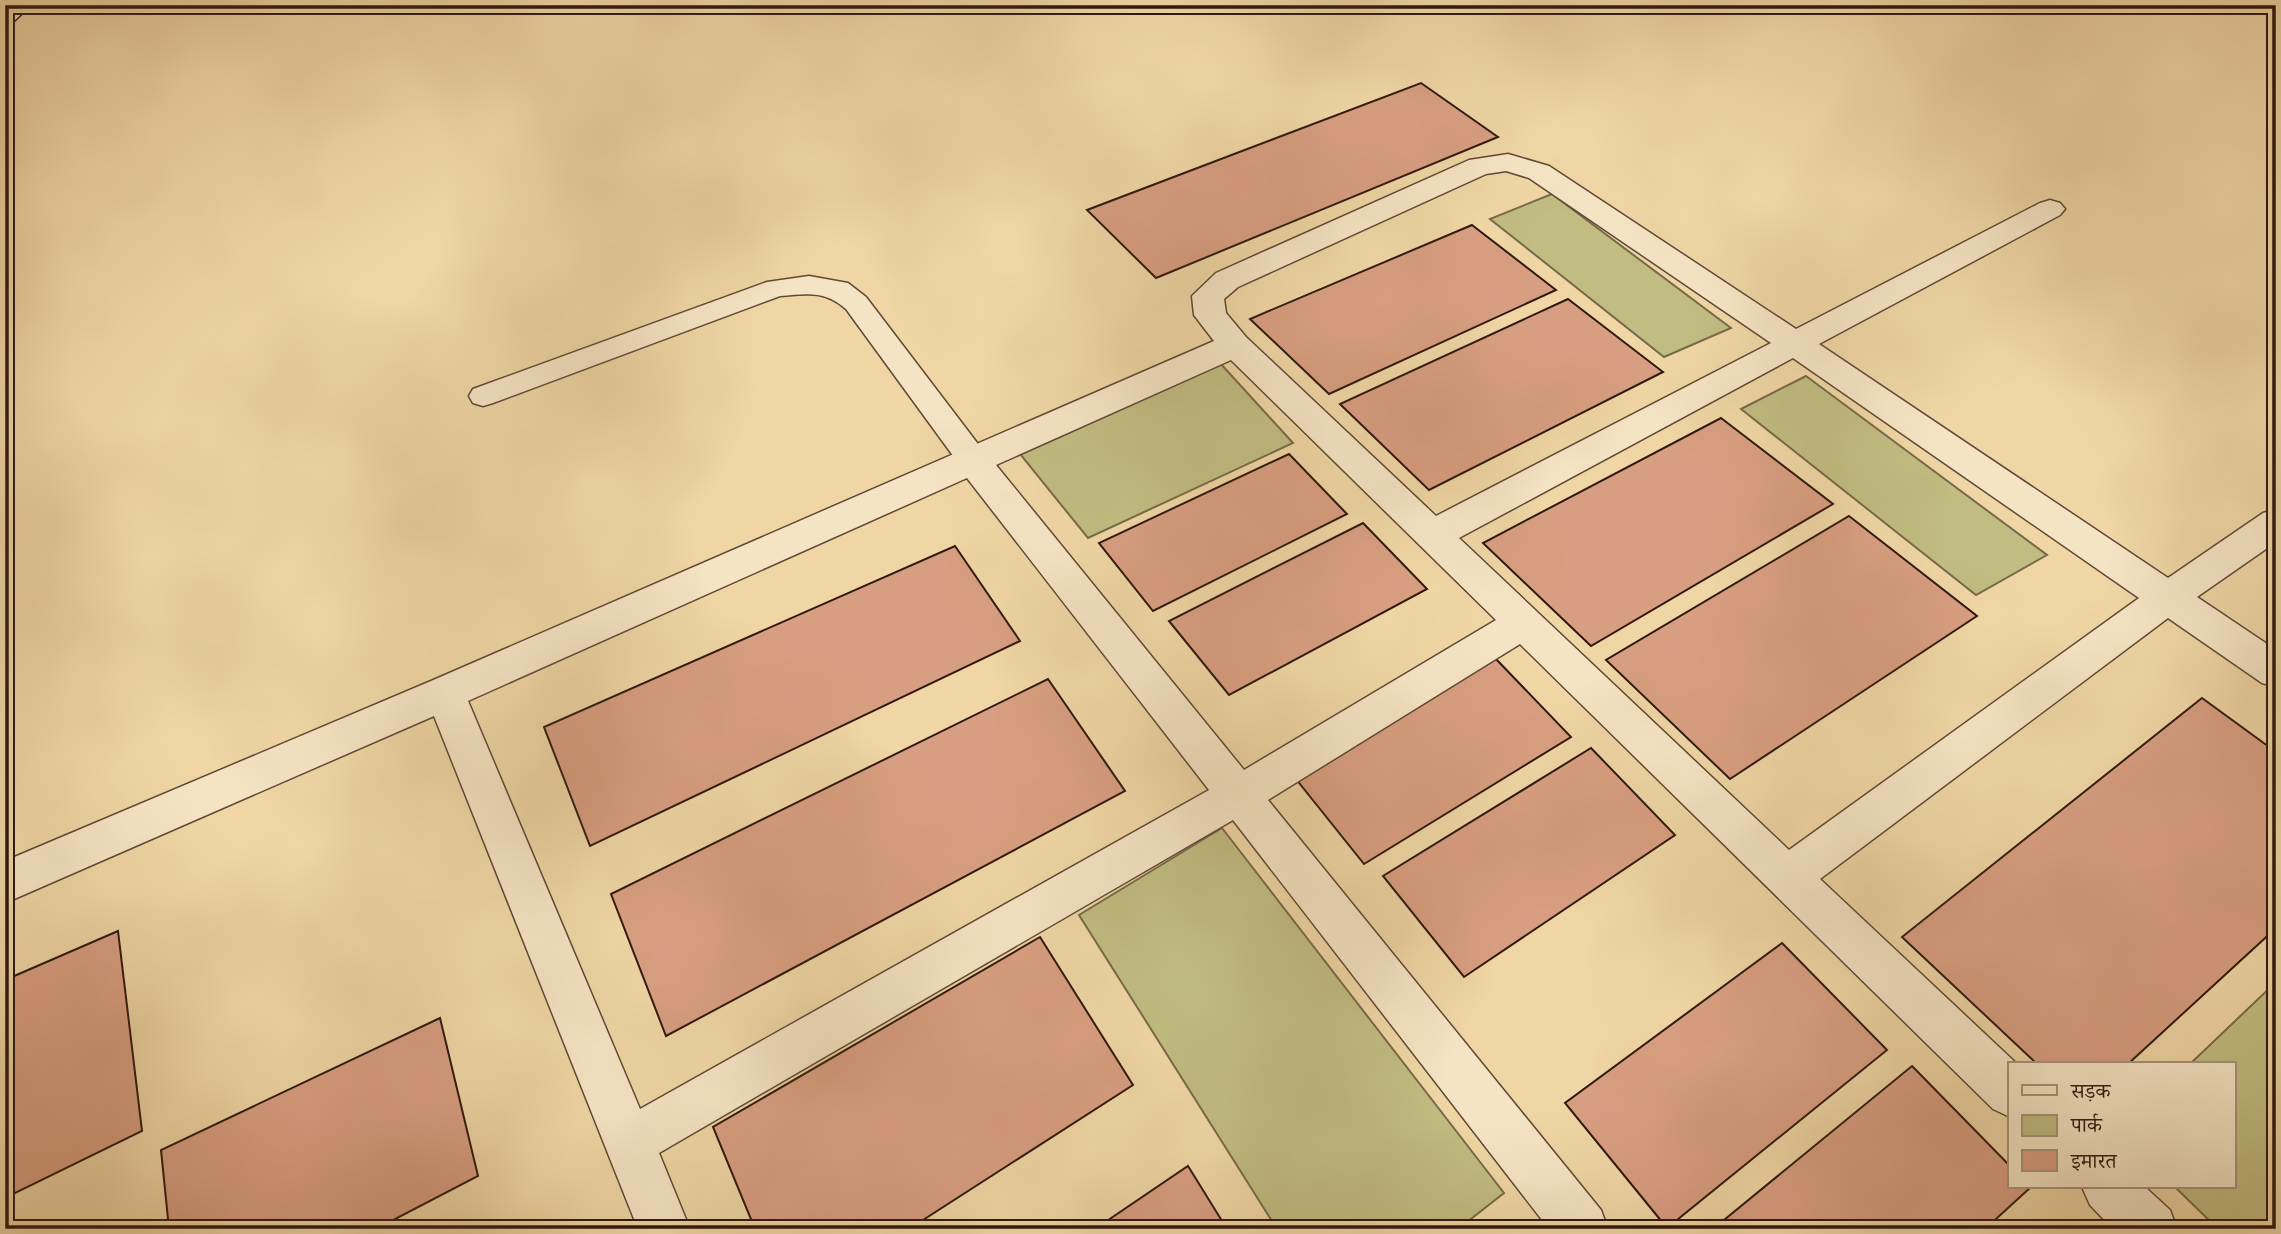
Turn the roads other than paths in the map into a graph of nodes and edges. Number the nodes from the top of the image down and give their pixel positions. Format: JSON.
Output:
{"nodes":[{"id":1,"x":19,"y":5,"type":"edge"},
{"id":2,"x":5,"y":16,"type":"edge"},
{"id":3,"x":2050,"y":209,"type":"dead end"},
{"id":4,"x":1794,"y":342,"type":"junction"},
{"id":5,"x":1235,"y":345,"type":"junction"},
{"id":6,"x":483,"y":396,"type":"dead end"},
{"id":7,"x":973,"y":460,"type":"junction"},
{"id":8,"x":2276,"y":523,"type":"edge"},
{"id":9,"x":1432,"y":535,"type":"junction"},
{"id":10,"x":2168,"y":597,"type":"junction"},
{"id":11,"x":1525,"y":622,"type":"junction"},
{"id":12,"x":2276,"y":671,"type":"edge"},
{"id":13,"x":445,"y":693,"type":"junction"},
{"id":14,"x":1237,"y":796,"type":"junction"},
{"id":15,"x":1787,"y":877,"type":"junction"},
{"id":16,"x":5,"y":882,"type":"edge"},
{"id":17,"x":2008,"y":1090,"type":"edge"},
{"id":18,"x":628,"y":1143,"type":"junction"},
{"id":19,"x":2109,"y":1188,"type":"edge"},
{"id":20,"x":664,"y":1229,"type":"edge"},
{"id":21,"x":1582,"y":1229,"type":"edge"},
{"id":22,"x":2151,"y":1229,"type":"edge"}],
"edges":[{"from":1,"to":2,"type":"street"},
{"from":3,"to":4,"type":"street"},
{"from":4,"to":5,"type":"street"},
{"from":4,"to":9,"type":"street"},
{"from":4,"to":10,"type":"street"},
{"from":5,"to":7,"type":"street"},
{"from":5,"to":9,"type":"street"},
{"from":6,"to":7,"type":"lane"},
{"from":7,"to":13,"type":"street"},
{"from":7,"to":14,"type":"street"},
{"from":8,"to":10,"type":"street"},
{"from":9,"to":11,"type":"street"},
{"from":10,"to":12,"type":"street"},
{"from":10,"to":15,"type":"street"},
{"from":11,"to":14,"type":"street"},
{"from":11,"to":15,"type":"street"},
{"from":13,"to":16,"type":"street"},
{"from":13,"to":18,"type":"street"},
{"from":14,"to":18,"type":"street"},
{"from":14,"to":21,"type":"street"},
{"from":15,"to":17,"type":"street"},
{"from":18,"to":20,"type":"street"},
{"from":19,"to":22,"type":"street"}]}
